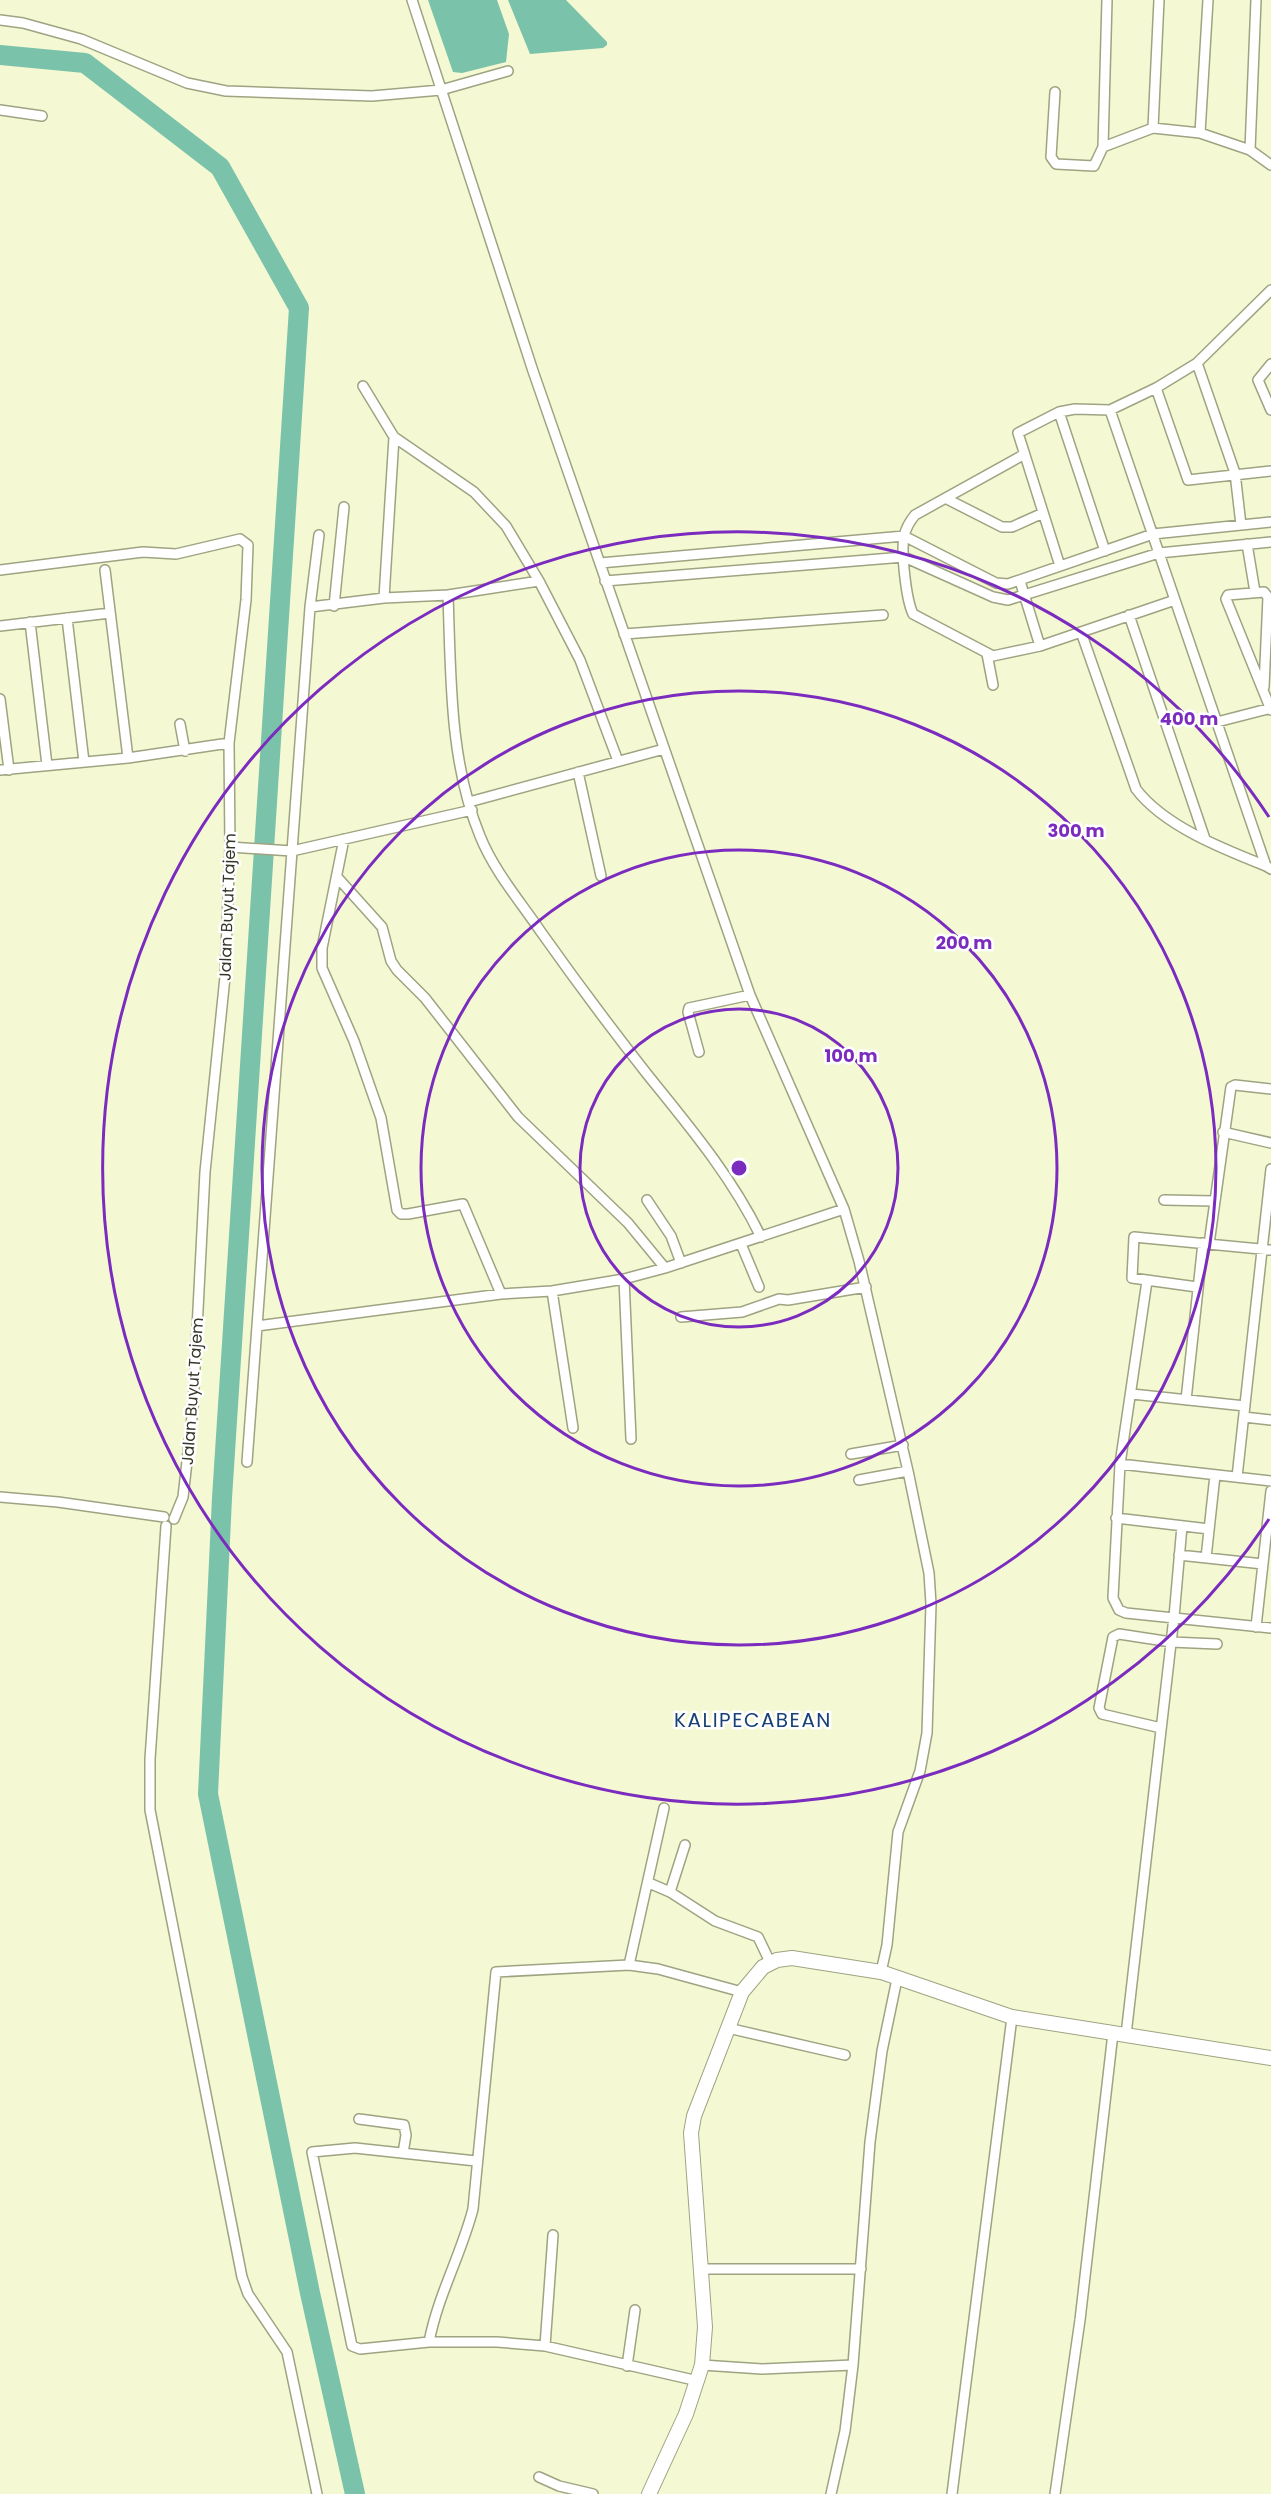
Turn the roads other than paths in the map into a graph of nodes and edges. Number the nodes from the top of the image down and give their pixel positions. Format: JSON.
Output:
{"nodes":[{"id":1,"x":412,"y":0,"type":"edge"},
{"id":2,"x":1107,"y":0,"type":"edge"},
{"id":3,"x":1159,"y":0,"type":"edge"},
{"id":4,"x":1208,"y":0,"type":"edge"},
{"id":5,"x":1256,"y":0,"type":"edge"},
{"id":6,"x":0,"y":20,"type":"edge"},
{"id":7,"x":508,"y":71,"type":"dead end"},
{"id":8,"x":442,"y":92,"type":"junction"},
{"id":9,"x":1055,"y":92,"type":"dead end"},
{"id":10,"x":0,"y":110,"type":"edge"},
{"id":11,"x":42,"y":116,"type":"dead end"},
{"id":12,"x":1153,"y":128,"type":"junction"},
{"id":13,"x":1200,"y":133,"type":"junction"},
{"id":14,"x":1103,"y":147,"type":"junction"},
{"id":15,"x":1250,"y":150,"type":"junction"},
{"id":16,"x":1271,"y":165,"type":"edge"},
{"id":17,"x":1271,"y":290,"type":"edge"},
{"id":18,"x":1197,"y":363,"type":"junction"},
{"id":19,"x":1271,"y":364,"type":"edge"},
{"id":20,"x":363,"y":386,"type":"dead end"},
{"id":21,"x":1156,"y":388,"type":"junction"},
{"id":22,"x":1110,"y":410,"type":"junction"},
{"id":23,"x":1271,"y":410,"type":"edge"},
{"id":24,"x":1059,"y":412,"type":"junction"},
{"id":25,"x":394,"y":437,"type":"junction"},
{"id":26,"x":1023,"y":455,"type":"junction"},
{"id":27,"x":1271,"y":471,"type":"edge"},
{"id":28,"x":1235,"y":473,"type":"junction"},
{"id":29,"x":947,"y":499,"type":"junction"},
{"id":30,"x":344,"y":507,"type":"dead end"},
{"id":31,"x":1043,"y":513,"type":"junction"},
{"id":32,"x":1271,"y":522,"type":"edge"},
{"id":33,"x":1241,"y":525,"type":"junction"},
{"id":34,"x":1153,"y":534,"type":"junction"},
{"id":35,"x":319,"y":535,"type":"dead end"},
{"id":36,"x":899,"y":537,"type":"junction"},
{"id":37,"x":1271,"y":542,"type":"edge"},
{"id":38,"x":1246,"y":544,"type":"junction"},
{"id":39,"x":1105,"y":551,"type":"junction"},
{"id":40,"x":1159,"y":553,"type":"junction"},
{"id":41,"x":673,"y":557,"type":"junction"},
{"id":42,"x":901,"y":557,"type":"junction"},
{"id":43,"x":600,"y":563,"type":"junction"},
{"id":44,"x":1060,"y":566,"type":"junction"},
{"id":45,"x":0,"y":570,"type":"edge"},
{"id":46,"x":105,"y":570,"type":"dead end"},
{"id":47,"x":676,"y":575,"type":"junction"},
{"id":48,"x":539,"y":580,"type":"junction"},
{"id":49,"x":605,"y":581,"type":"junction"},
{"id":50,"x":1020,"y":581,"type":"junction"},
{"id":51,"x":1255,"y":592,"type":"junction"},
{"id":52,"x":448,"y":594,"type":"junction"},
{"id":53,"x":1025,"y":596,"type":"junction"},
{"id":54,"x":384,"y":598,"type":"junction"},
{"id":55,"x":1175,"y":600,"type":"junction"},
{"id":56,"x":334,"y":606,"type":"junction"},
{"id":57,"x":310,"y":608,"type":"junction"},
{"id":58,"x":110,"y":613,"type":"junction"},
{"id":59,"x":884,"y":615,"type":"dead end"},
{"id":60,"x":1129,"y":615,"type":"junction"},
{"id":61,"x":67,"y":618,"type":"junction"},
{"id":62,"x":30,"y":622,"type":"junction"},
{"id":63,"x":0,"y":626,"type":"edge"},
{"id":64,"x":1081,"y":632,"type":"junction"},
{"id":65,"x":624,"y":634,"type":"junction"},
{"id":66,"x":1040,"y":646,"type":"junction"},
{"id":67,"x":987,"y":654,"type":"junction"},
{"id":68,"x":993,"y":685,"type":"dead end"},
{"id":69,"x":1264,"y":687,"type":"junction"},
{"id":70,"x":0,"y":699,"type":"edge"},
{"id":71,"x":1271,"y":709,"type":"edge"},
{"id":72,"x":1217,"y":722,"type":"junction"},
{"id":73,"x":180,"y":724,"type":"dead end"},
{"id":74,"x":228,"y":743,"type":"junction"},
{"id":75,"x":185,"y":751,"type":"junction"},
{"id":76,"x":666,"y":753,"type":"junction"},
{"id":77,"x":128,"y":758,"type":"junction"},
{"id":78,"x":84,"y":762,"type":"junction"},
{"id":79,"x":618,"y":762,"type":"junction"},
{"id":80,"x":47,"y":765,"type":"junction"},
{"id":81,"x":4,"y":770,"type":"edge"},
{"id":82,"x":578,"y":772,"type":"junction"},
{"id":83,"x":470,"y":806,"type":"junction"},
{"id":84,"x":344,"y":839,"type":"junction"},
{"id":85,"x":1205,"y":839,"type":"junction"},
{"id":86,"x":235,"y":848,"type":"junction"},
{"id":87,"x":289,"y":852,"type":"junction"},
{"id":88,"x":1268,"y":868,"type":"edge"},
{"id":89,"x":601,"y":876,"type":"dead end"},
{"id":90,"x":337,"y":877,"type":"junction"},
{"id":91,"x":750,"y":995,"type":"junction"},
{"id":92,"x":699,"y":1052,"type":"dead end"},
{"id":93,"x":1271,"y":1089,"type":"edge"},
{"id":94,"x":1223,"y":1132,"type":"junction"},
{"id":95,"x":1271,"y":1143,"type":"edge"},
{"id":96,"x":1271,"y":1169,"type":"edge"},
{"id":97,"x":1270,"y":1194,"type":"edge"},
{"id":98,"x":647,"y":1200,"type":"dead end"},
{"id":99,"x":1164,"y":1200,"type":"dead end"},
{"id":100,"x":1214,"y":1201,"type":"junction"},
{"id":101,"x":844,"y":1209,"type":"junction"},
{"id":102,"x":761,"y":1237,"type":"junction"},
{"id":103,"x":1206,"y":1243,"type":"junction"},
{"id":104,"x":741,"y":1244,"type":"junction"},
{"id":105,"x":1267,"y":1250,"type":"edge"},
{"id":106,"x":681,"y":1263,"type":"junction"},
{"id":107,"x":665,"y":1268,"type":"junction"},
{"id":108,"x":624,"y":1279,"type":"junction"},
{"id":109,"x":1147,"y":1281,"type":"junction"},
{"id":110,"x":759,"y":1287,"type":"dead end"},
{"id":111,"x":866,"y":1287,"type":"junction"},
{"id":112,"x":1197,"y":1287,"type":"junction"},
{"id":113,"x":552,"y":1291,"type":"junction"},
{"id":114,"x":501,"y":1294,"type":"junction"},
{"id":115,"x":681,"y":1317,"type":"dead end"},
{"id":116,"x":257,"y":1326,"type":"junction"},
{"id":117,"x":1132,"y":1394,"type":"junction"},
{"id":118,"x":1186,"y":1400,"type":"junction"},
{"id":119,"x":1245,"y":1406,"type":"junction"},
{"id":120,"x":1244,"y":1417,"type":"junction"},
{"id":121,"x":1271,"y":1420,"type":"edge"},
{"id":122,"x":573,"y":1428,"type":"dead end"},
{"id":123,"x":631,"y":1439,"type":"dead end"},
{"id":124,"x":903,"y":1445,"type":"junction"},
{"id":125,"x":851,"y":1454,"type":"dead end"},
{"id":126,"x":248,"y":1462,"type":"dead end"},
{"id":127,"x":1120,"y":1464,"type":"junction"},
{"id":128,"x":908,"y":1471,"type":"junction"},
{"id":129,"x":1215,"y":1474,"type":"junction"},
{"id":130,"x":1237,"y":1477,"type":"junction"},
{"id":131,"x":859,"y":1480,"type":"dead end"},
{"id":132,"x":1271,"y":1481,"type":"edge"},
{"id":133,"x":1271,"y":1491,"type":"edge"},
{"id":134,"x":0,"y":1497,"type":"edge"},
{"id":135,"x":1116,"y":1518,"type":"junction"},
{"id":136,"x":168,"y":1521,"type":"junction"},
{"id":137,"x":1182,"y":1526,"type":"junction"},
{"id":138,"x":1209,"y":1529,"type":"junction"},
{"id":139,"x":1179,"y":1555,"type":"junction"},
{"id":140,"x":1206,"y":1558,"type":"junction"},
{"id":141,"x":1263,"y":1564,"type":"junction"},
{"id":142,"x":1173,"y":1621,"type":"junction"},
{"id":143,"x":1256,"y":1627,"type":"junction"},
{"id":144,"x":1271,"y":1628,"type":"edge"},
{"id":145,"x":1171,"y":1639,"type":"junction"},
{"id":146,"x":1217,"y":1644,"type":"dead end"},
{"id":147,"x":1161,"y":1728,"type":"junction"},
{"id":148,"x":664,"y":1808,"type":"dead end"},
{"id":149,"x":685,"y":1845,"type":"dead end"},
{"id":150,"x":649,"y":1883,"type":"junction"},
{"id":151,"x":670,"y":1892,"type":"junction"},
{"id":152,"x":770,"y":1962,"type":"junction"},
{"id":153,"x":629,"y":1965,"type":"junction"},
{"id":154,"x":881,"y":1972,"type":"junction"},
{"id":155,"x":897,"y":1979,"type":"junction"},
{"id":156,"x":742,"y":1992,"type":"junction"},
{"id":157,"x":1012,"y":2017,"type":"junction"},
{"id":158,"x":728,"y":2028,"type":"junction"},
{"id":159,"x":1120,"y":2034,"type":"junction"},
{"id":160,"x":845,"y":2055,"type":"dead end"},
{"id":161,"x":1271,"y":2058,"type":"edge"},
{"id":162,"x":358,"y":2119,"type":"dead end"},
{"id":163,"x":404,"y":2154,"type":"junction"},
{"id":164,"x":476,"y":2161,"type":"junction"},
{"id":165,"x":553,"y":2235,"type":"dead end"},
{"id":166,"x":702,"y":2269,"type":"junction"},
{"id":167,"x":861,"y":2269,"type":"junction"},
{"id":168,"x":635,"y":2310,"type":"dead end"},
{"id":169,"x":429,"y":2342,"type":"junction"},
{"id":170,"x":544,"y":2346,"type":"junction"},
{"id":171,"x":702,"y":2365,"type":"junction"},
{"id":172,"x":853,"y":2365,"type":"junction"},
{"id":173,"x":627,"y":2366,"type":"junction"},
{"id":174,"x":698,"y":2381,"type":"junction"},
{"id":175,"x":539,"y":2477,"type":"dead end"},
{"id":176,"x":317,"y":2494,"type":"edge"},
{"id":177,"x":593,"y":2494,"type":"edge"},
{"id":178,"x":649,"y":2494,"type":"edge"},
{"id":179,"x":831,"y":2494,"type":"edge"},
{"id":180,"x":952,"y":2494,"type":"edge"},
{"id":181,"x":1055,"y":2494,"type":"edge"}],
"edges":[{"from":1,"to":8,"type":"street"},
{"from":2,"to":14,"type":"street"},
{"from":3,"to":12,"type":"street"},
{"from":4,"to":13,"type":"street"},
{"from":5,"to":15,"type":"street"},
{"from":6,"to":8,"type":"street"},
{"from":7,"to":8,"type":"street"},
{"from":8,"to":43,"type":"street"},
{"from":9,"to":14,"type":"street"},
{"from":10,"to":11,"type":"street"},
{"from":12,"to":13,"type":"street"},
{"from":12,"to":14,"type":"street"},
{"from":13,"to":15,"type":"street"},
{"from":15,"to":16,"type":"street"},
{"from":17,"to":18,"type":"street"},
{"from":18,"to":21,"type":"street"},
{"from":18,"to":28,"type":"street"},
{"from":19,"to":23,"type":"street"},
{"from":20,"to":25,"type":"street"},
{"from":21,"to":22,"type":"street"},
{"from":21,"to":28,"type":"street"},
{"from":22,"to":24,"type":"street"},
{"from":22,"to":34,"type":"street"},
{"from":24,"to":26,"type":"street"},
{"from":24,"to":39,"type":"street"},
{"from":25,"to":48,"type":"street"},
{"from":25,"to":54,"type":"street"},
{"from":26,"to":29,"type":"street"},
{"from":26,"to":31,"type":"street"},
{"from":27,"to":28,"type":"street"},
{"from":28,"to":33,"type":"street"},
{"from":29,"to":31,"type":"street"},
{"from":29,"to":36,"type":"street"},
{"from":30,"to":56,"type":"street"},
{"from":31,"to":44,"type":"street"},
{"from":32,"to":33,"type":"street"},
{"from":33,"to":34,"type":"street"},
{"from":34,"to":39,"type":"street"},
{"from":34,"to":40,"type":"street"},
{"from":35,"to":57,"type":"street"},
{"from":36,"to":41,"type":"street"},
{"from":36,"to":42,"type":"street"},
{"from":36,"to":50,"type":"street"},
{"from":37,"to":38,"type":"street"},
{"from":38,"to":40,"type":"street"},
{"from":38,"to":51,"type":"street"},
{"from":39,"to":44,"type":"street"},
{"from":40,"to":53,"type":"street"},
{"from":40,"to":55,"type":"street"},
{"from":41,"to":43,"type":"street"},
{"from":41,"to":47,"type":"street"},
{"from":42,"to":47,"type":"street"},
{"from":42,"to":53,"type":"street"},
{"from":42,"to":67,"type":"street"},
{"from":43,"to":49,"type":"street"},
{"from":44,"to":50,"type":"street"},
{"from":45,"to":74,"type":"street","name":"Jalan Buyut Tajem"},
{"from":46,"to":58,"type":"street"},
{"from":47,"to":49,"type":"street"},
{"from":48,"to":52,"type":"street"},
{"from":48,"to":79,"type":"street"},
{"from":49,"to":65,"type":"street"},
{"from":50,"to":53,"type":"street"},
{"from":51,"to":69,"type":"street"},
{"from":51,"to":69,"type":"street"},
{"from":52,"to":54,"type":"street"},
{"from":52,"to":83,"type":"street"},
{"from":53,"to":66,"type":"street"},
{"from":54,"to":56,"type":"street"},
{"from":55,"to":60,"type":"street"},
{"from":55,"to":72,"type":"street"},
{"from":56,"to":57,"type":"street"},
{"from":57,"to":87,"type":"street"},
{"from":58,"to":61,"type":"street"},
{"from":58,"to":77,"type":"street"},
{"from":59,"to":65,"type":"street"},
{"from":60,"to":64,"type":"street"},
{"from":60,"to":85,"type":"street"},
{"from":61,"to":62,"type":"street"},
{"from":61,"to":78,"type":"street"},
{"from":62,"to":63,"type":"street"},
{"from":62,"to":80,"type":"street"},
{"from":64,"to":66,"type":"street"},
{"from":64,"to":85,"type":"street"},
{"from":65,"to":76,"type":"street"},
{"from":66,"to":67,"type":"street"},
{"from":67,"to":68,"type":"street"},
{"from":69,"to":71,"type":"street"},
{"from":70,"to":81,"type":"street"},
{"from":71,"to":72,"type":"street"},
{"from":72,"to":88,"type":"street"},
{"from":73,"to":75,"type":"street"},
{"from":74,"to":75,"type":"street"},
{"from":74,"to":86,"type":"street","name":"Jalan Buyut Tajem"},
{"from":75,"to":77,"type":"street"},
{"from":76,"to":79,"type":"street"},
{"from":76,"to":91,"type":"street"},
{"from":77,"to":78,"type":"street"},
{"from":78,"to":80,"type":"street"},
{"from":79,"to":82,"type":"street"},
{"from":80,"to":81,"type":"street"},
{"from":82,"to":83,"type":"street"},
{"from":82,"to":89,"type":"street"},
{"from":83,"to":84,"type":"street"},
{"from":83,"to":102,"type":"street"},
{"from":84,"to":87,"type":"street"},
{"from":84,"to":90,"type":"street"},
{"from":85,"to":88,"type":"street"},
{"from":86,"to":87,"type":"street"},
{"from":86,"to":136,"type":"street","name":"Jalan Buyut Tajem"},
{"from":87,"to":116,"type":"street"},
{"from":90,"to":107,"type":"street"},
{"from":90,"to":114,"type":"street"},
{"from":91,"to":92,"type":"street"},
{"from":91,"to":101,"type":"street"},
{"from":93,"to":94,"type":"street"},
{"from":94,"to":95,"type":"street"},
{"from":94,"to":100,"type":"street"},
{"from":96,"to":97,"type":"street"},
{"from":97,"to":105,"type":"street"},
{"from":98,"to":106,"type":"street"},
{"from":99,"to":100,"type":"street"},
{"from":100,"to":103,"type":"street"},
{"from":101,"to":102,"type":"street"},
{"from":101,"to":111,"type":"street"},
{"from":102,"to":104,"type":"street"},
{"from":103,"to":105,"type":"street"},
{"from":103,"to":109,"type":"street"},
{"from":103,"to":112,"type":"street"},
{"from":104,"to":106,"type":"street"},
{"from":104,"to":110,"type":"street"},
{"from":105,"to":119,"type":"street"},
{"from":106,"to":107,"type":"street"},
{"from":107,"to":108,"type":"street"},
{"from":108,"to":113,"type":"street"},
{"from":108,"to":123,"type":"street"},
{"from":109,"to":112,"type":"street"},
{"from":109,"to":117,"type":"street"},
{"from":111,"to":115,"type":"street"},
{"from":111,"to":124,"type":"street"},
{"from":112,"to":118,"type":"street"},
{"from":113,"to":114,"type":"street"},
{"from":113,"to":122,"type":"street"},
{"from":114,"to":116,"type":"street"},
{"from":116,"to":126,"type":"street"},
{"from":117,"to":118,"type":"street"},
{"from":117,"to":127,"type":"street"},
{"from":118,"to":119,"type":"street"},
{"from":119,"to":120,"type":"street"},
{"from":120,"to":121,"type":"street"},
{"from":120,"to":130,"type":"street"},
{"from":124,"to":125,"type":"street"},
{"from":124,"to":128,"type":"street"},
{"from":127,"to":129,"type":"street"},
{"from":127,"to":135,"type":"street"},
{"from":128,"to":131,"type":"street"},
{"from":128,"to":154,"type":"street"},
{"from":129,"to":130,"type":"street"},
{"from":129,"to":138,"type":"street"},
{"from":130,"to":132,"type":"street"},
{"from":133,"to":141,"type":"street"},
{"from":134,"to":136,"type":"street"},
{"from":135,"to":137,"type":"street"},
{"from":135,"to":142,"type":"street"},
{"from":136,"to":176,"type":"street","name":"Jalan Buyut Tajem"},
{"from":137,"to":138,"type":"street"},
{"from":137,"to":139,"type":"street"},
{"from":138,"to":140,"type":"street"},
{"from":139,"to":140,"type":"street"},
{"from":139,"to":142,"type":"street"},
{"from":140,"to":141,"type":"street"},
{"from":141,"to":143,"type":"street"},
{"from":142,"to":143,"type":"street"},
{"from":142,"to":145,"type":"street"},
{"from":143,"to":144,"type":"street"},
{"from":145,"to":146,"type":"street"},
{"from":145,"to":147,"type":"street"},
{"from":145,"to":147,"type":"street"},
{"from":147,"to":159,"type":"street"},
{"from":148,"to":150,"type":"street"},
{"from":149,"to":151,"type":"street"},
{"from":150,"to":151,"type":"street"},
{"from":150,"to":153,"type":"street"},
{"from":151,"to":152,"type":"street"},
{"from":152,"to":154,"type":"street"},
{"from":152,"to":156,"type":"street"},
{"from":153,"to":156,"type":"street"},
{"from":153,"to":164,"type":"street"},
{"from":154,"to":155,"type":"street"},
{"from":155,"to":157,"type":"street"},
{"from":155,"to":167,"type":"street"},
{"from":156,"to":158,"type":"street"},
{"from":157,"to":159,"type":"street"},
{"from":157,"to":180,"type":"street"},
{"from":158,"to":160,"type":"street"},
{"from":158,"to":166,"type":"street"},
{"from":159,"to":161,"type":"street"},
{"from":159,"to":181,"type":"street"},
{"from":162,"to":163,"type":"street"},
{"from":163,"to":164,"type":"street"},
{"from":163,"to":169,"type":"street"},
{"from":164,"to":169,"type":"street"},
{"from":165,"to":170,"type":"street"},
{"from":166,"to":167,"type":"street"},
{"from":166,"to":171,"type":"street"},
{"from":167,"to":172,"type":"street"},
{"from":168,"to":173,"type":"street"},
{"from":169,"to":170,"type":"street"},
{"from":170,"to":173,"type":"street"},
{"from":171,"to":172,"type":"street"},
{"from":171,"to":174,"type":"street"},
{"from":172,"to":179,"type":"street"},
{"from":173,"to":174,"type":"street"},
{"from":174,"to":178,"type":"street"},
{"from":175,"to":177,"type":"street"}]}
